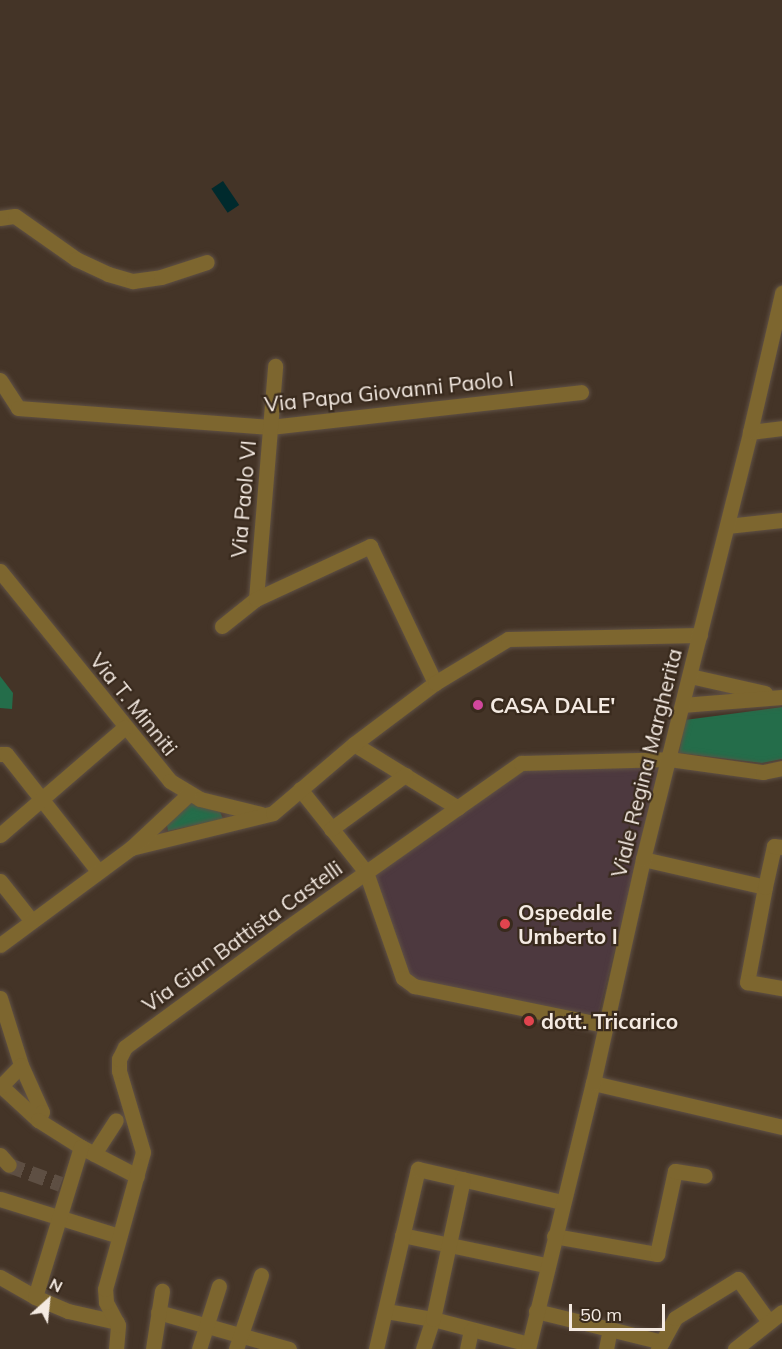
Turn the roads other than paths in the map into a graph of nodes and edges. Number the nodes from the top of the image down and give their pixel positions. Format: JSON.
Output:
{"nodes":[{"id":1,"x":0,"y":218,"type":"edge"},
{"id":2,"x":207,"y":262,"type":"dead end"},
{"id":3,"x":782,"y":292,"type":"edge"},
{"id":4,"x":275,"y":366,"type":"dead end"},
{"id":5,"x":0,"y":380,"type":"edge"},
{"id":6,"x":581,"y":392,"type":"dead end"},
{"id":7,"x":270,"y":427,"type":"junction"},
{"id":8,"x":782,"y":428,"type":"edge"},
{"id":9,"x":750,"y":432,"type":"junction"},
{"id":10,"x":782,"y":520,"type":"edge"},
{"id":11,"x":727,"y":526,"type":"junction"},
{"id":12,"x":0,"y":571,"type":"edge"},
{"id":13,"x":256,"y":599,"type":"junction"},
{"id":14,"x":222,"y":626,"type":"dead end"},
{"id":15,"x":700,"y":635,"type":"junction"},
{"id":16,"x":690,"y":676,"type":"junction"},
{"id":17,"x":435,"y":683,"type":"junction"},
{"id":18,"x":781,"y":697,"type":"edge"},
{"id":19,"x":682,"y":705,"type":"junction"},
{"id":20,"x":125,"y":727,"type":"junction"},
{"id":21,"x":354,"y":744,"type":"junction"},
{"id":22,"x":0,"y":754,"type":"edge"},
{"id":23,"x":669,"y":759,"type":"junction"},
{"id":24,"x":782,"y":768,"type":"edge"},
{"id":25,"x":405,"y":775,"type":"junction"},
{"id":26,"x":300,"y":789,"type":"junction"},
{"id":27,"x":189,"y":794,"type":"junction"},
{"id":28,"x":39,"y":800,"type":"junction"},
{"id":29,"x":458,"y":808,"type":"junction"},
{"id":30,"x":267,"y":815,"type":"junction"},
{"id":31,"x":331,"y":829,"type":"junction"},
{"id":32,"x":0,"y":835,"type":"edge"},
{"id":33,"x":130,"y":848,"type":"junction"},
{"id":34,"x":782,"y":848,"type":"edge"},
{"id":35,"x":643,"y":859,"type":"junction"},
{"id":36,"x":98,"y":871,"type":"junction"},
{"id":37,"x":366,"y":872,"type":"junction"},
{"id":38,"x":0,"y":880,"type":"edge"},
{"id":39,"x":765,"y":887,"type":"junction"},
{"id":40,"x":31,"y":920,"type":"junction"},
{"id":41,"x":0,"y":945,"type":"edge"},
{"id":42,"x":782,"y":988,"type":"edge"},
{"id":43,"x":0,"y":998,"type":"edge"},
{"id":44,"x":2,"y":1016,"type":"edge"},
{"id":45,"x":604,"y":1025,"type":"junction"},
{"id":46,"x":21,"y":1065,"type":"junction"},
{"id":47,"x":593,"y":1083,"type":"junction"},
{"id":48,"x":0,"y":1086,"type":"edge"},
{"id":49,"x":38,"y":1120,"type":"junction"},
{"id":50,"x":116,"y":1120,"type":"dead end"},
{"id":51,"x":782,"y":1127,"type":"edge"},
{"id":52,"x":88,"y":1151,"type":"junction"},
{"id":53,"x":137,"y":1176,"type":"junction"},
{"id":54,"x":705,"y":1176,"type":"dead end"},
{"id":55,"x":463,"y":1179,"type":"junction"},
{"id":56,"x":0,"y":1199,"type":"edge"},
{"id":57,"x":562,"y":1202,"type":"junction"},
{"id":58,"x":59,"y":1219,"type":"junction"},
{"id":59,"x":402,"y":1235,"type":"junction"},
{"id":60,"x":119,"y":1236,"type":"junction"},
{"id":61,"x":554,"y":1236,"type":"junction"},
{"id":62,"x":449,"y":1244,"type":"junction"},
{"id":63,"x":546,"y":1265,"type":"junction"},
{"id":64,"x":261,"y":1275,"type":"dead end"},
{"id":65,"x":0,"y":1276,"type":"edge"},
{"id":66,"x":219,"y":1286,"type":"dead end"},
{"id":67,"x":162,"y":1291,"type":"dead end"},
{"id":68,"x":35,"y":1297,"type":"junction"},
{"id":69,"x":386,"y":1311,"type":"junction"},
{"id":70,"x":536,"y":1311,"type":"junction"},
{"id":71,"x":158,"y":1312,"type":"junction"},
{"id":72,"x":782,"y":1312,"type":"edge"},
{"id":73,"x":433,"y":1319,"type":"junction"},
{"id":74,"x":117,"y":1322,"type":"junction"},
{"id":75,"x":770,"y":1322,"type":"junction"},
{"id":76,"x":206,"y":1324,"type":"junction"},
{"id":77,"x":610,"y":1329,"type":"junction"},
{"id":78,"x":471,"y":1330,"type":"junction"},
{"id":79,"x":238,"y":1343,"type":"edge"},
{"id":80,"x":660,"y":1345,"type":"edge"},
{"id":81,"x":529,"y":1347,"type":"edge"},
{"id":82,"x":741,"y":1347,"type":"edge"},
{"id":83,"x":116,"y":1349,"type":"edge"},
{"id":84,"x":153,"y":1349,"type":"edge"},
{"id":85,"x":199,"y":1349,"type":"edge"},
{"id":86,"x":289,"y":1349,"type":"edge"},
{"id":87,"x":376,"y":1349,"type":"edge"},
{"id":88,"x":423,"y":1349,"type":"edge"},
{"id":89,"x":467,"y":1349,"type":"edge"},
{"id":90,"x":606,"y":1349,"type":"edge"}],
"edges":[{"from":1,"to":2,"type":"street"},
{"from":3,"to":9,"type":"street","name":"Viale Regina Margherita"},
{"from":4,"to":7,"type":"street","name":"Via Paolo VI"},
{"from":5,"to":7,"type":"street","name":"Via Papa Giovanni Paolo I"},
{"from":6,"to":7,"type":"street","name":"Via Papa Giovanni Paolo I"},
{"from":7,"to":13,"type":"street","name":"Via Paolo VI"},
{"from":8,"to":9,"type":"street"},
{"from":9,"to":11,"type":"street","name":"Viale Regina Margherita"},
{"from":10,"to":11,"type":"street"},
{"from":11,"to":15,"type":"street","name":"Viale Regina Margherita"},
{"from":12,"to":20,"type":"street","name":"Via T. Minniti"},
{"from":13,"to":14,"type":"street"},
{"from":13,"to":17,"type":"street"},
{"from":15,"to":16,"type":"street","name":"Viale Regina Margherita"},
{"from":15,"to":17,"type":"street"},
{"from":16,"to":18,"type":"street"},
{"from":16,"to":19,"type":"street","name":"Viale Regina Margherita"},
{"from":17,"to":21,"type":"street"},
{"from":18,"to":19,"type":"street"},
{"from":19,"to":23,"type":"street","name":"Viale Regina Margherita"},
{"from":20,"to":27,"type":"street","name":"Via T. Minniti"},
{"from":20,"to":28,"type":"street"},
{"from":21,"to":25,"type":"street"},
{"from":21,"to":26,"type":"street"},
{"from":22,"to":28,"type":"street"},
{"from":23,"to":24,"type":"street","name":"Via Gian Battista Castelli"},
{"from":23,"to":29,"type":"street","name":"Via Gian Battista Castelli"},
{"from":23,"to":35,"type":"street","name":"Viale Regina Margherita"},
{"from":25,"to":29,"type":"street"},
{"from":25,"to":31,"type":"street"},
{"from":26,"to":30,"type":"street"},
{"from":26,"to":31,"type":"street"},
{"from":27,"to":30,"type":"street","name":"Via T. Minniti"},
{"from":27,"to":33,"type":"street"},
{"from":28,"to":32,"type":"street"},
{"from":28,"to":36,"type":"street"},
{"from":29,"to":37,"type":"street","name":"Via Gian Battista Castelli"},
{"from":30,"to":33,"type":"street"},
{"from":31,"to":37,"type":"street"},
{"from":33,"to":36,"type":"street"},
{"from":34,"to":39,"type":"street"},
{"from":35,"to":39,"type":"street"},
{"from":35,"to":45,"type":"street","name":"Viale Regina Margherita"},
{"from":36,"to":40,"type":"street"},
{"from":37,"to":45,"type":"street"},
{"from":37,"to":53,"type":"street","name":"Via Gian Battista Castelli"},
{"from":38,"to":40,"type":"street"},
{"from":39,"to":42,"type":"street"},
{"from":40,"to":41,"type":"street"},
{"from":43,"to":44,"type":"street"},
{"from":44,"to":46,"type":"street"},
{"from":45,"to":47,"type":"street","name":"Viale Regina Margherita"},
{"from":46,"to":48,"type":"street"},
{"from":46,"to":49,"type":"street"},
{"from":47,"to":51,"type":"street"},
{"from":47,"to":57,"type":"street","name":"Viale Regina Margherita"},
{"from":48,"to":49,"type":"street"},
{"from":49,"to":52,"type":"street"},
{"from":50,"to":52,"type":"street"},
{"from":52,"to":53,"type":"street"},
{"from":52,"to":58,"type":"street"},
{"from":53,"to":60,"type":"street","name":"Via Gian Battista Castelli"},
{"from":54,"to":61,"type":"street"},
{"from":55,"to":57,"type":"street"},
{"from":55,"to":59,"type":"street"},
{"from":55,"to":62,"type":"street"},
{"from":56,"to":58,"type":"street"},
{"from":57,"to":61,"type":"street","name":"Viale Regina Margherita"},
{"from":58,"to":60,"type":"street"},
{"from":58,"to":68,"type":"street"},
{"from":59,"to":62,"type":"street"},
{"from":59,"to":69,"type":"street"},
{"from":60,"to":74,"type":"street","name":"Via Gian Battista Castelli"},
{"from":61,"to":63,"type":"street","name":"Viale Regina Margherita"},
{"from":62,"to":63,"type":"street"},
{"from":62,"to":73,"type":"street"},
{"from":63,"to":70,"type":"street","name":"Viale Regina Margherita"},
{"from":64,"to":79,"type":"street"},
{"from":65,"to":68,"type":"street"},
{"from":66,"to":76,"type":"street"},
{"from":67,"to":71,"type":"street"},
{"from":68,"to":74,"type":"street"},
{"from":69,"to":73,"type":"street"},
{"from":69,"to":87,"type":"street"},
{"from":70,"to":77,"type":"street"},
{"from":70,"to":81,"type":"street","name":"Viale Regina Margherita"},
{"from":71,"to":76,"type":"street"},
{"from":71,"to":84,"type":"street"},
{"from":72,"to":75,"type":"street"},
{"from":73,"to":78,"type":"street"},
{"from":73,"to":88,"type":"street"},
{"from":74,"to":83,"type":"street","name":"Via Gian Battista Castelli"},
{"from":75,"to":80,"type":"street"},
{"from":75,"to":82,"type":"street"},
{"from":76,"to":79,"type":"street"},
{"from":76,"to":85,"type":"street"},
{"from":77,"to":80,"type":"street"},
{"from":77,"to":90,"type":"street"},
{"from":78,"to":81,"type":"street"},
{"from":78,"to":89,"type":"street"},
{"from":79,"to":86,"type":"street"}]}
